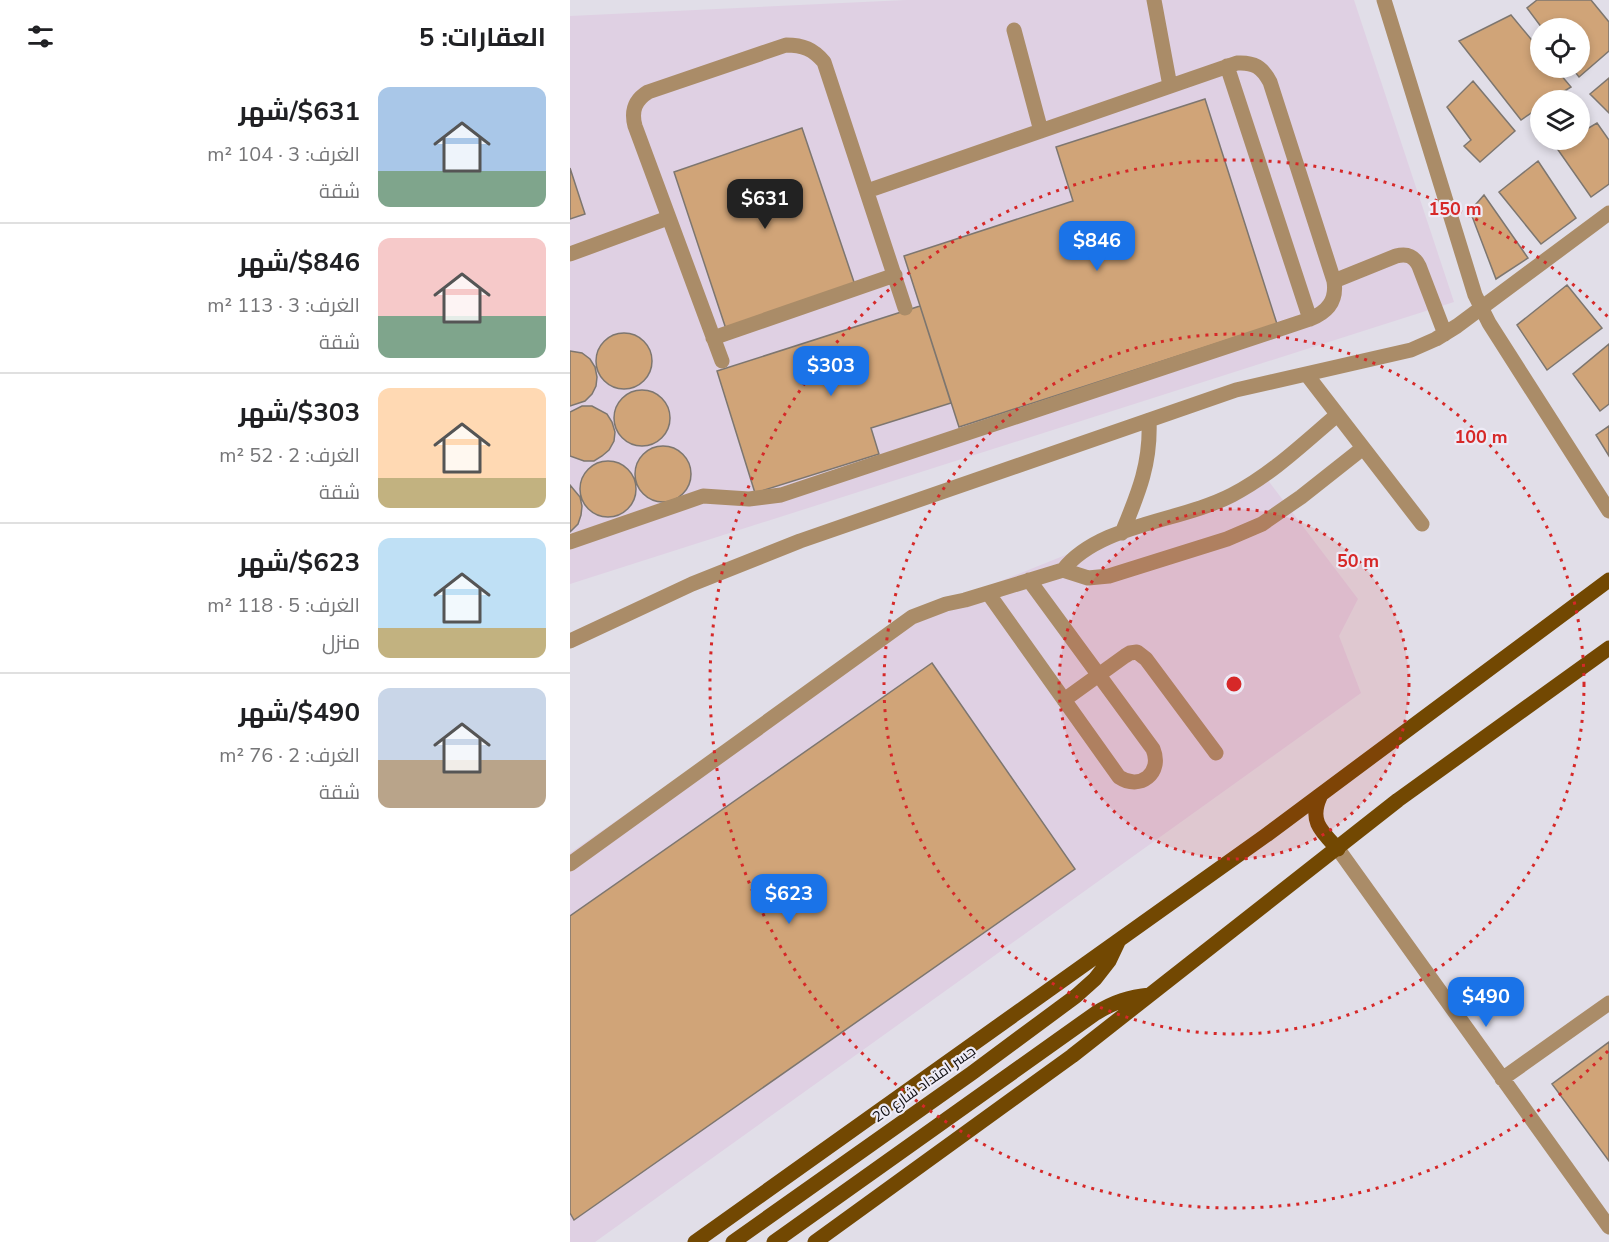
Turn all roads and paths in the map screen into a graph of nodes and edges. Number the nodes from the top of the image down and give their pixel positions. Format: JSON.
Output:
{"nodes":[{"id":1,"x":1154,"y":0,"type":"edge"},
{"id":2,"x":1384,"y":0,"type":"edge"},
{"id":3,"x":1014,"y":30,"type":"dead end"},
{"id":4,"x":1227,"y":66,"type":"junction"},
{"id":5,"x":1170,"y":86,"type":"junction"},
{"id":6,"x":1041,"y":131,"type":"junction"},
{"id":7,"x":867,"y":191,"type":"junction"},
{"id":8,"x":1609,"y":213,"type":"edge"},
{"id":9,"x":668,"y":218,"type":"junction"},
{"id":10,"x":570,"y":254,"type":"edge"},
{"id":11,"x":894,"y":275,"type":"junction"},
{"id":12,"x":1334,"y":281,"type":"junction"},
{"id":13,"x":905,"y":308,"type":"dead end"},
{"id":14,"x":1481,"y":309,"type":"junction"},
{"id":15,"x":1310,"y":319,"type":"junction"},
{"id":16,"x":1445,"y":334,"type":"junction"},
{"id":17,"x":713,"y":338,"type":"junction"},
{"id":18,"x":722,"y":362,"type":"dead end"},
{"id":19,"x":1307,"y":375,"type":"junction"},
{"id":20,"x":1337,"y":415,"type":"junction"},
{"id":21,"x":1149,"y":420,"type":"junction"},
{"id":22,"x":1363,"y":448,"type":"junction"},
{"id":23,"x":1609,"y":511,"type":"edge"},
{"id":24,"x":1422,"y":525,"type":"dead end"},
{"id":25,"x":1122,"y":533,"type":"junction"},
{"id":26,"x":570,"y":542,"type":"edge"},
{"id":27,"x":1063,"y":570,"type":"junction"},
{"id":28,"x":1029,"y":580,"type":"junction"},
{"id":29,"x":1609,"y":580,"type":"edge"},
{"id":30,"x":988,"y":593,"type":"junction"},
{"id":31,"x":570,"y":641,"type":"edge"},
{"id":32,"x":1609,"y":648,"type":"edge"},
{"id":33,"x":1099,"y":675,"type":"junction"},
{"id":34,"x":1064,"y":700,"type":"junction"},
{"id":35,"x":1216,"y":753,"type":"dead end"},
{"id":36,"x":1320,"y":796,"type":"junction"},
{"id":37,"x":1338,"y":849,"type":"junction"},
{"id":38,"x":570,"y":864,"type":"edge"},
{"id":39,"x":1119,"y":939,"type":"junction"},
{"id":40,"x":1150,"y":995,"type":"junction"},
{"id":41,"x":1609,"y":1003,"type":"edge"},
{"id":42,"x":1502,"y":1078,"type":"junction"},
{"id":43,"x":1609,"y":1227,"type":"edge"},
{"id":44,"x":695,"y":1242,"type":"edge"},
{"id":45,"x":733,"y":1242,"type":"edge"},
{"id":46,"x":774,"y":1242,"type":"edge"},
{"id":47,"x":815,"y":1242,"type":"edge"}],
"edges":[{"from":1,"to":5,"type":"street"},
{"from":2,"to":14,"type":"street"},
{"from":3,"to":6,"type":"street"},
{"from":4,"to":5,"type":"street"},
{"from":4,"to":12,"type":"street"},
{"from":4,"to":15,"type":"street"},
{"from":5,"to":6,"type":"street"},
{"from":6,"to":7,"type":"street"},
{"from":7,"to":9,"type":"street"},
{"from":7,"to":11,"type":"street"},
{"from":8,"to":14,"type":"street"},
{"from":9,"to":10,"type":"street"},
{"from":9,"to":17,"type":"street"},
{"from":11,"to":13,"type":"street"},
{"from":11,"to":17,"type":"street"},
{"from":12,"to":15,"type":"street"},
{"from":12,"to":16,"type":"street"},
{"from":14,"to":16,"type":"street"},
{"from":14,"to":23,"type":"street"},
{"from":15,"to":26,"type":"street"},
{"from":16,"to":19,"type":"street"},
{"from":17,"to":18,"type":"street"},
{"from":19,"to":20,"type":"street"},
{"from":19,"to":21,"type":"street"},
{"from":20,"to":22,"type":"street"},
{"from":20,"to":25,"type":"street"},
{"from":21,"to":25,"type":"street"},
{"from":21,"to":31,"type":"street"},
{"from":22,"to":24,"type":"street"},
{"from":22,"to":27,"type":"street"},
{"from":25,"to":27,"type":"street"},
{"from":27,"to":28,"type":"street"},
{"from":28,"to":30,"type":"street"},
{"from":28,"to":33,"type":"street"},
{"from":29,"to":36,"type":"main road"},
{"from":30,"to":34,"type":"street"},
{"from":30,"to":38,"type":"street"},
{"from":32,"to":37,"type":"main road"},
{"from":33,"to":34,"type":"street"},
{"from":33,"to":34,"type":"street"},
{"from":33,"to":35,"type":"street"},
{"from":36,"to":37,"type":"main road"},
{"from":36,"to":39,"type":"main road"},
{"from":37,"to":40,"type":"main road"},
{"from":37,"to":42,"type":"street"},
{"from":39,"to":44,"type":"main road"},
{"from":39,"to":45,"type":"main road","name":"جسر امتداد شارع 20"},
{"from":40,"to":46,"type":"main road"},
{"from":40,"to":47,"type":"main road"},
{"from":41,"to":42,"type":"street"},
{"from":42,"to":43,"type":"street"}]}
